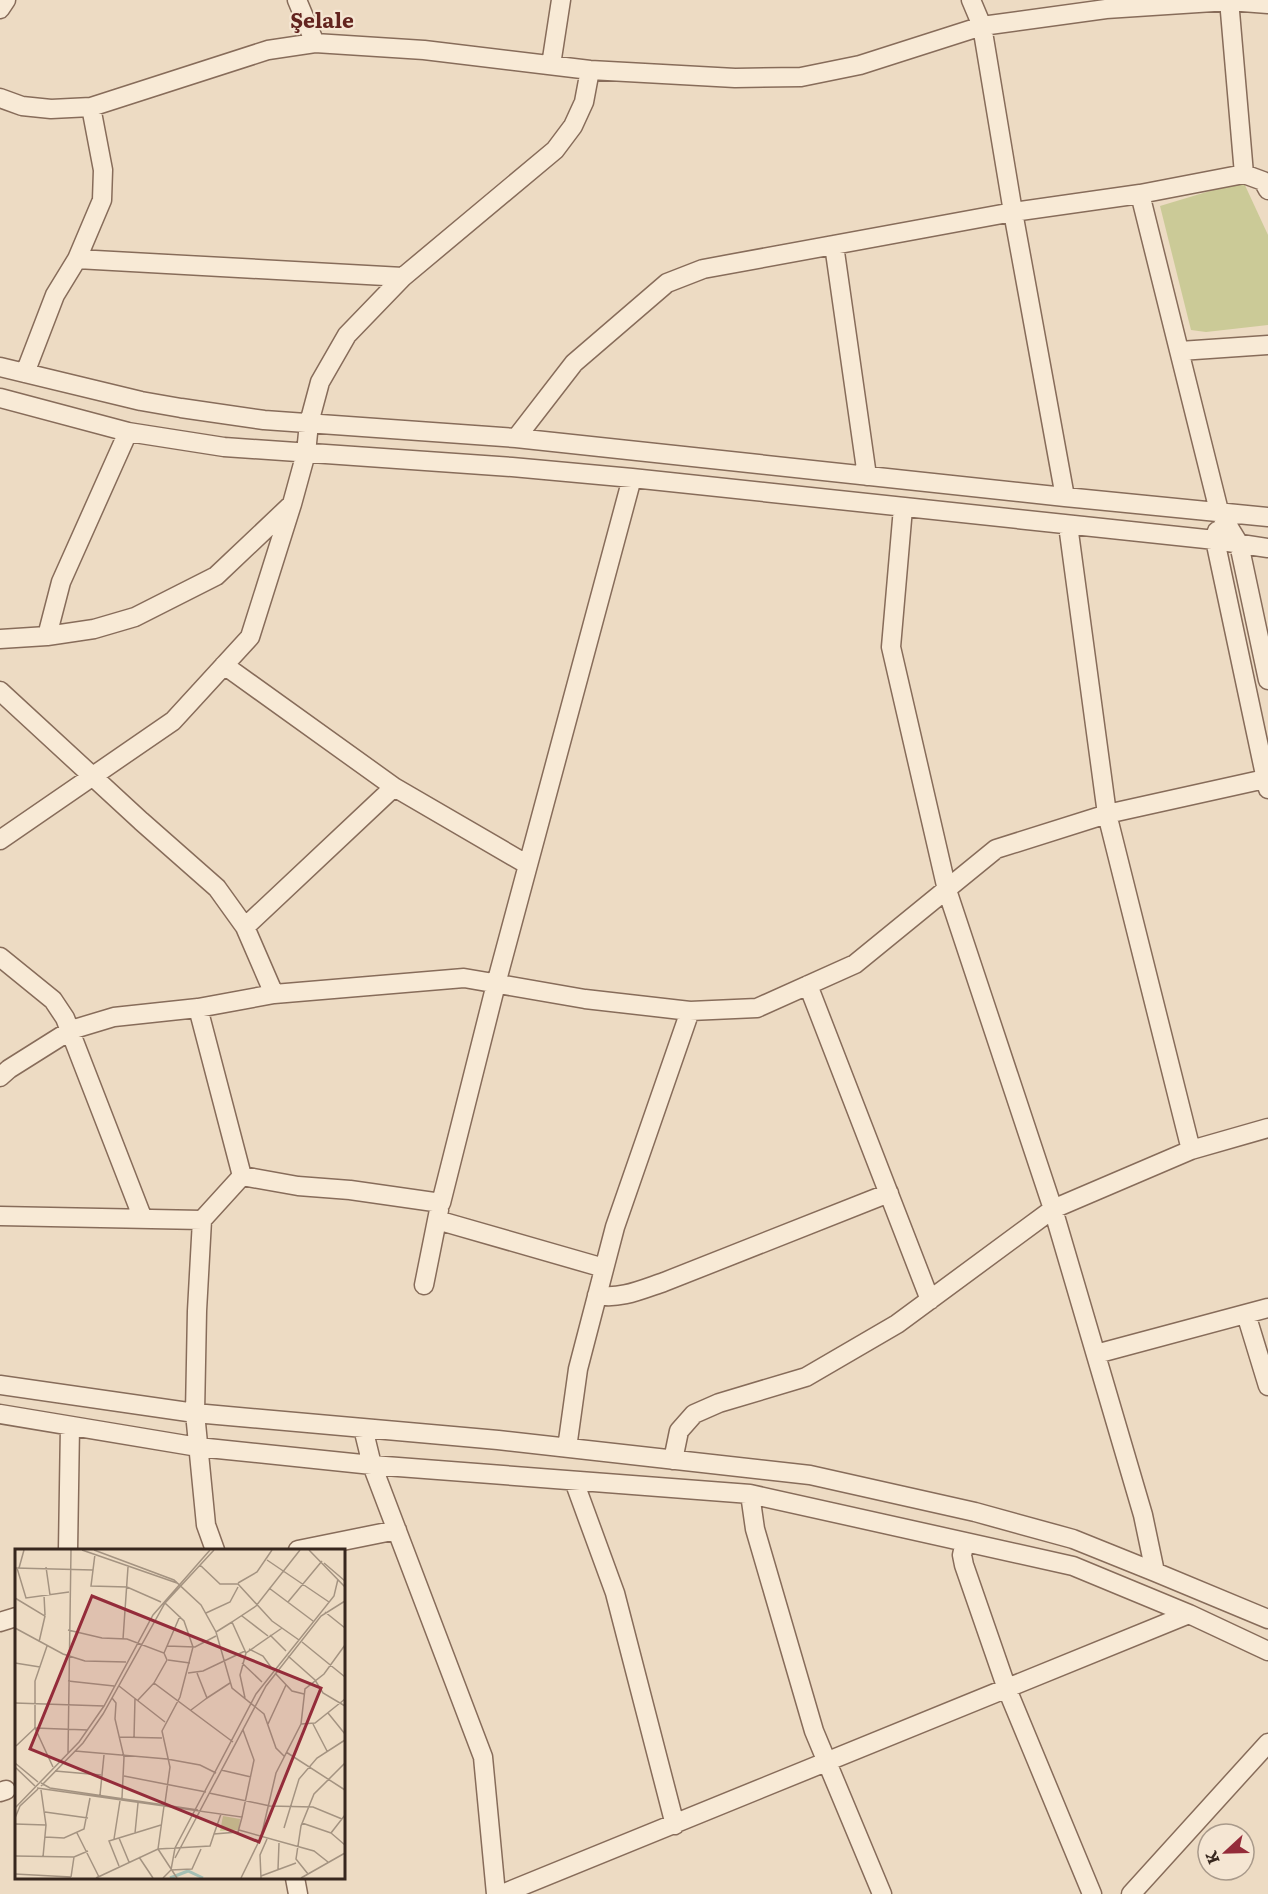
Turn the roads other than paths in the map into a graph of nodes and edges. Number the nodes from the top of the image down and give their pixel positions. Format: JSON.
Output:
{"nodes":[{"id":1,"x":6,"y":0,"type":"edge"},
{"id":2,"x":297,"y":0,"type":"edge"},
{"id":3,"x":561,"y":0,"type":"edge"},
{"id":4,"x":971,"y":0,"type":"edge"},
{"id":5,"x":1229,"y":0,"type":"edge"},
{"id":6,"x":1268,"y":4,"type":"edge"},
{"id":7,"x":0,"y":9,"type":"edge"},
{"id":8,"x":982,"y":26,"type":"junction"},
{"id":9,"x":315,"y":43,"type":"junction"},
{"id":10,"x":551,"y":65,"type":"junction"},
{"id":11,"x":590,"y":70,"type":"junction"},
{"id":12,"x":0,"y":98,"type":"edge"},
{"id":13,"x":91,"y":106,"type":"junction"},
{"id":14,"x":1244,"y":174,"type":"junction"},
{"id":15,"x":1268,"y":190,"type":"edge"},
{"id":16,"x":1140,"y":194,"type":"junction"},
{"id":17,"x":1013,"y":212,"type":"junction"},
{"id":18,"x":834,"y":245,"type":"junction"},
{"id":19,"x":77,"y":259,"type":"junction"},
{"id":20,"x":402,"y":277,"type":"junction"},
{"id":21,"x":1268,"y":345,"type":"edge"},
{"id":22,"x":1180,"y":351,"type":"junction"},
{"id":23,"x":0,"y":366,"type":"edge"},
{"id":24,"x":25,"y":373,"type":"junction"},
{"id":25,"x":2,"y":402,"type":"edge"},
{"id":26,"x":309,"y":423,"type":"junction"},
{"id":27,"x":128,"y":432,"type":"junction"},
{"id":28,"x":516,"y":438,"type":"junction"},
{"id":29,"x":306,"y":453,"type":"junction"},
{"id":30,"x":867,"y":476,"type":"junction"},
{"id":31,"x":632,"y":478,"type":"junction"},
{"id":32,"x":1065,"y":497,"type":"junction"},
{"id":33,"x":292,"y":504,"type":"junction"},
{"id":34,"x":903,"y":508,"type":"junction"},
{"id":35,"x":1219,"y":511,"type":"junction"},
{"id":36,"x":1268,"y":517,"type":"edge"},
{"id":37,"x":1068,"y":525,"type":"junction"},
{"id":38,"x":1215,"y":540,"type":"junction"},
{"id":39,"x":1239,"y":544,"type":"junction"},
{"id":40,"x":1268,"y":548,"type":"edge"},
{"id":41,"x":46,"y":636,"type":"junction"},
{"id":42,"x":0,"y":639,"type":"edge"},
{"id":43,"x":225,"y":665,"type":"junction"},
{"id":44,"x":1268,"y":680,"type":"edge"},
{"id":45,"x":0,"y":690,"type":"edge"},
{"id":46,"x":92,"y":776,"type":"junction"},
{"id":47,"x":1267,"y":785,"type":"edge"},
{"id":48,"x":394,"y":787,"type":"junction"},
{"id":49,"x":1107,"y":814,"type":"junction"},
{"id":50,"x":0,"y":840,"type":"edge"},
{"id":51,"x":528,"y":865,"type":"junction"},
{"id":52,"x":946,"y":890,"type":"junction"},
{"id":53,"x":245,"y":927,"type":"junction"},
{"id":54,"x":0,"y":957,"type":"edge"},
{"id":55,"x":496,"y":984,"type":"junction"},
{"id":56,"x":808,"y":985,"type":"junction"},
{"id":57,"x":274,"y":994,"type":"junction"},
{"id":58,"x":198,"y":1008,"type":"junction"},
{"id":59,"x":690,"y":1011,"type":"junction"},
{"id":60,"x":70,"y":1030,"type":"junction"},
{"id":61,"x":0,"y":1077,"type":"edge"},
{"id":62,"x":1268,"y":1128,"type":"edge"},
{"id":63,"x":1191,"y":1150,"type":"junction"},
{"id":64,"x":242,"y":1176,"type":"junction"},
{"id":65,"x":889,"y":1193,"type":"junction"},
{"id":66,"x":1053,"y":1209,"type":"junction"},
{"id":67,"x":439,"y":1211,"type":"junction"},
{"id":68,"x":0,"y":1216,"type":"edge"},
{"id":69,"x":143,"y":1219,"type":"junction"},
{"id":70,"x":202,"y":1220,"type":"junction"},
{"id":71,"x":604,"y":1268,"type":"junction"},
{"id":72,"x":424,"y":1285,"type":"dead end"},
{"id":73,"x":597,"y":1295,"type":"junction"},
{"id":74,"x":930,"y":1300,"type":"junction"},
{"id":75,"x":1268,"y":1308,"type":"edge"},
{"id":76,"x":1246,"y":1314,"type":"junction"},
{"id":77,"x":1096,"y":1354,"type":"junction"},
{"id":78,"x":0,"y":1385,"type":"edge"},
{"id":79,"x":1268,"y":1386,"type":"edge"},
{"id":80,"x":195,"y":1413,"type":"junction"},
{"id":81,"x":0,"y":1414,"type":"edge"},
{"id":82,"x":70,"y":1426,"type":"junction"},
{"id":83,"x":363,"y":1428,"type":"junction"},
{"id":84,"x":198,"y":1447,"type":"junction"},
{"id":85,"x":567,"y":1448,"type":"junction"},
{"id":86,"x":673,"y":1460,"type":"junction"},
{"id":87,"x":372,"y":1465,"type":"junction"},
{"id":88,"x":574,"y":1481,"type":"junction"},
{"id":89,"x":750,"y":1494,"type":"junction"},
{"id":90,"x":396,"y":1530,"type":"junction"},
{"id":91,"x":965,"y":1542,"type":"junction"},
{"id":92,"x":68,"y":1549,"type":"edge"},
{"id":93,"x":214,"y":1549,"type":"edge"},
{"id":94,"x":307,"y":1549,"type":"edge"},
{"id":95,"x":1155,"y":1572,"type":"junction"},
{"id":96,"x":1189,"y":1614,"type":"junction"},
{"id":97,"x":15,"y":1617,"type":"edge"},
{"id":98,"x":1268,"y":1620,"type":"edge"},
{"id":99,"x":0,"y":1622,"type":"edge"},
{"id":100,"x":1268,"y":1651,"type":"edge"},
{"id":101,"x":1007,"y":1689,"type":"junction"},
{"id":102,"x":1268,"y":1743,"type":"edge"},
{"id":103,"x":828,"y":1763,"type":"junction"},
{"id":104,"x":675,"y":1825,"type":"junction"},
{"id":105,"x":295,"y":1879,"type":"edge"},
{"id":106,"x":298,"y":1894,"type":"edge"},
{"id":107,"x":496,"y":1894,"type":"edge"},
{"id":108,"x":502,"y":1894,"type":"edge"},
{"id":109,"x":882,"y":1894,"type":"edge"},
{"id":110,"x":1092,"y":1894,"type":"edge"},
{"id":111,"x":1131,"y":1894,"type":"edge"}],
"edges":[{"from":1,"to":7,"type":"street"},
{"from":2,"to":9,"type":"street"},
{"from":3,"to":10,"type":"street"},
{"from":4,"to":8,"type":"street"},
{"from":5,"to":6,"type":"street"},
{"from":5,"to":8,"type":"street"},
{"from":5,"to":14,"type":"street"},
{"from":8,"to":11,"type":"street"},
{"from":8,"to":17,"type":"street"},
{"from":9,"to":10,"type":"street"},
{"from":9,"to":13,"type":"street"},
{"from":10,"to":11,"type":"street"},
{"from":11,"to":20,"type":"street"},
{"from":12,"to":13,"type":"street"},
{"from":13,"to":19,"type":"street"},
{"from":14,"to":15,"type":"street"},
{"from":14,"to":16,"type":"street"},
{"from":16,"to":17,"type":"street"},
{"from":16,"to":22,"type":"street"},
{"from":17,"to":18,"type":"street"},
{"from":17,"to":32,"type":"street"},
{"from":18,"to":28,"type":"street"},
{"from":18,"to":30,"type":"street"},
{"from":19,"to":20,"type":"street"},
{"from":19,"to":24,"type":"street"},
{"from":20,"to":26,"type":"street"},
{"from":21,"to":22,"type":"street"},
{"from":22,"to":35,"type":"street"},
{"from":23,"to":24,"type":"street"},
{"from":24,"to":26,"type":"street"},
{"from":25,"to":27,"type":"street"},
{"from":26,"to":28,"type":"street"},
{"from":26,"to":29,"type":"street"},
{"from":27,"to":29,"type":"street"},
{"from":27,"to":41,"type":"street"},
{"from":28,"to":30,"type":"street"},
{"from":29,"to":31,"type":"street"},
{"from":29,"to":33,"type":"street"},
{"from":30,"to":32,"type":"street"},
{"from":31,"to":34,"type":"street"},
{"from":31,"to":51,"type":"street"},
{"from":32,"to":35,"type":"street"},
{"from":33,"to":41,"type":"street"},
{"from":33,"to":43,"type":"street"},
{"from":34,"to":37,"type":"street"},
{"from":34,"to":52,"type":"street"},
{"from":35,"to":36,"type":"street"},
{"from":35,"to":38,"type":"street"},
{"from":35,"to":39,"type":"street"},
{"from":37,"to":38,"type":"street"},
{"from":37,"to":49,"type":"street"},
{"from":38,"to":39,"type":"street"},
{"from":38,"to":47,"type":"street"},
{"from":39,"to":40,"type":"street"},
{"from":39,"to":44,"type":"street"},
{"from":41,"to":42,"type":"street"},
{"from":43,"to":46,"type":"street"},
{"from":43,"to":48,"type":"street"},
{"from":45,"to":46,"type":"street"},
{"from":46,"to":50,"type":"street"},
{"from":46,"to":53,"type":"street"},
{"from":47,"to":49,"type":"street"},
{"from":48,"to":51,"type":"street"},
{"from":48,"to":53,"type":"street"},
{"from":49,"to":52,"type":"street"},
{"from":49,"to":63,"type":"street"},
{"from":51,"to":55,"type":"street"},
{"from":52,"to":56,"type":"street"},
{"from":52,"to":66,"type":"street"},
{"from":53,"to":57,"type":"street"},
{"from":54,"to":60,"type":"street"},
{"from":55,"to":57,"type":"street"},
{"from":55,"to":59,"type":"street"},
{"from":55,"to":67,"type":"street"},
{"from":56,"to":59,"type":"street"},
{"from":56,"to":65,"type":"street"},
{"from":57,"to":58,"type":"street"},
{"from":58,"to":60,"type":"street"},
{"from":58,"to":64,"type":"street"},
{"from":59,"to":71,"type":"street"},
{"from":60,"to":61,"type":"street"},
{"from":60,"to":69,"type":"street"},
{"from":62,"to":63,"type":"street"},
{"from":63,"to":66,"type":"street"},
{"from":64,"to":67,"type":"street"},
{"from":64,"to":70,"type":"street"},
{"from":65,"to":73,"type":"street"},
{"from":65,"to":74,"type":"street"},
{"from":66,"to":74,"type":"street"},
{"from":66,"to":77,"type":"street"},
{"from":67,"to":71,"type":"street"},
{"from":67,"to":72,"type":"street"},
{"from":68,"to":69,"type":"street"},
{"from":69,"to":70,"type":"street"},
{"from":70,"to":80,"type":"street"},
{"from":71,"to":73,"type":"street"},
{"from":73,"to":85,"type":"street"},
{"from":74,"to":86,"type":"street"},
{"from":75,"to":76,"type":"street"},
{"from":76,"to":77,"type":"street"},
{"from":76,"to":79,"type":"street"},
{"from":77,"to":95,"type":"street"},
{"from":78,"to":80,"type":"street"},
{"from":80,"to":83,"type":"street"},
{"from":80,"to":84,"type":"street"},
{"from":81,"to":82,"type":"street"},
{"from":82,"to":84,"type":"street"},
{"from":82,"to":92,"type":"street"},
{"from":83,"to":85,"type":"street"},
{"from":83,"to":87,"type":"street"},
{"from":84,"to":87,"type":"street"},
{"from":84,"to":93,"type":"street"},
{"from":85,"to":86,"type":"street"},
{"from":86,"to":95,"type":"street"},
{"from":87,"to":88,"type":"street"},
{"from":87,"to":90,"type":"street"},
{"from":88,"to":89,"type":"street"},
{"from":88,"to":104,"type":"street"},
{"from":89,"to":91,"type":"street"},
{"from":89,"to":103,"type":"street"},
{"from":90,"to":94,"type":"street"},
{"from":90,"to":107,"type":"street"},
{"from":91,"to":96,"type":"street"},
{"from":91,"to":101,"type":"street"},
{"from":95,"to":98,"type":"street"},
{"from":96,"to":100,"type":"street"},
{"from":96,"to":101,"type":"street"},
{"from":97,"to":99,"type":"street"},
{"from":101,"to":103,"type":"street"},
{"from":101,"to":110,"type":"street"},
{"from":102,"to":111,"type":"street"},
{"from":103,"to":104,"type":"street"},
{"from":103,"to":109,"type":"street"},
{"from":104,"to":108,"type":"street"},
{"from":105,"to":106,"type":"street"}]}
